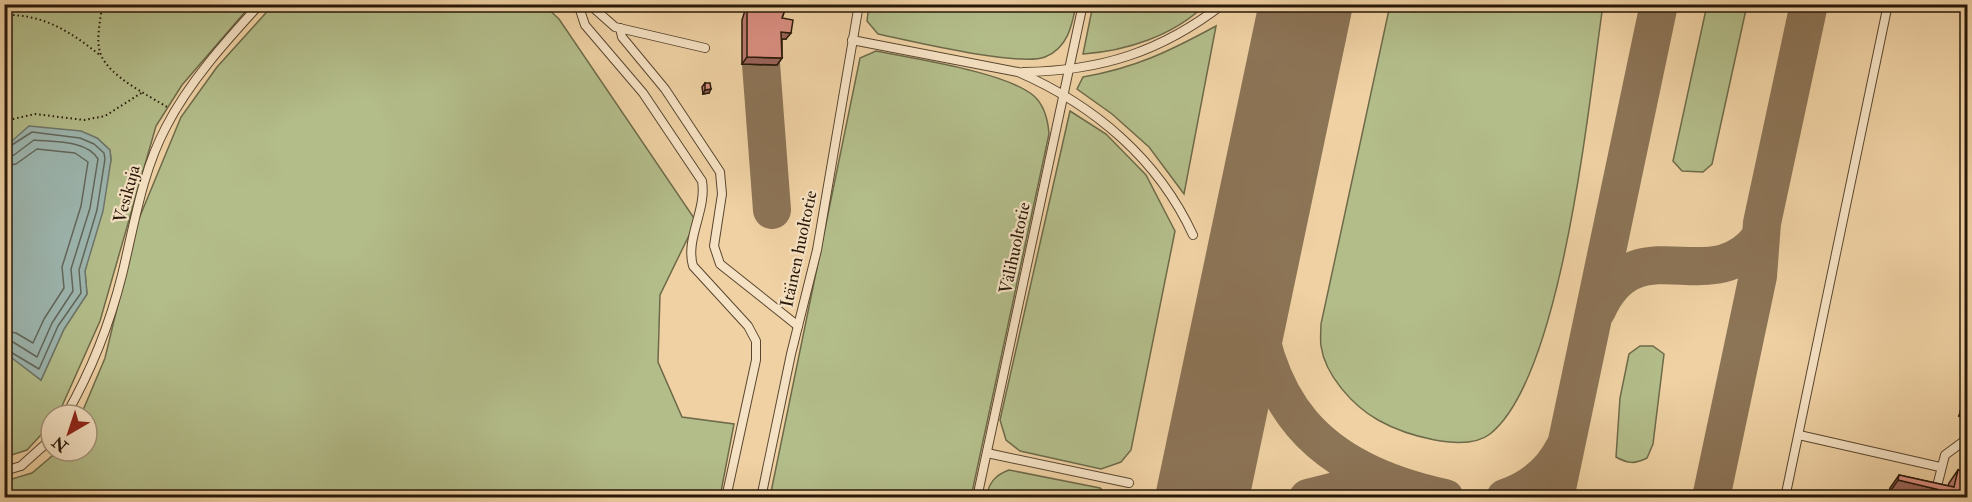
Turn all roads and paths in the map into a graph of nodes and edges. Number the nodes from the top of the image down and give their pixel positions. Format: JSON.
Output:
{"nodes":[{"id":1,"x":102,"y":4,"type":"edge"},
{"id":2,"x":261,"y":4,"type":"edge"},
{"id":3,"x":578,"y":4,"type":"edge"},
{"id":4,"x":589,"y":4,"type":"edge"},
{"id":5,"x":859,"y":4,"type":"edge"},
{"id":6,"x":1083,"y":4,"type":"edge"},
{"id":7,"x":1223,"y":4,"type":"edge"},
{"id":8,"x":1888,"y":4,"type":"edge"},
{"id":9,"x":4,"y":15,"type":"edge"},
{"id":10,"x":620,"y":28,"type":"junction"},
{"id":11,"x":852,"y":40,"type":"junction"},
{"id":12,"x":705,"y":48,"type":"dead end"},
{"id":13,"x":101,"y":56,"type":"junction"},
{"id":14,"x":1069,"y":69,"type":"junction"},
{"id":15,"x":1018,"y":72,"type":"junction"},
{"id":16,"x":143,"y":92,"type":"junction"},
{"id":17,"x":1064,"y":95,"type":"junction"},
{"id":18,"x":175,"y":112,"type":"junction"},
{"id":19,"x":4,"y":121,"type":"edge"},
{"id":20,"x":1193,"y":235,"type":"dead end"},
{"id":21,"x":798,"y":326,"type":"junction"},
{"id":22,"x":72,"y":403,"type":"edge"},
{"id":23,"x":1798,"y":435,"type":"junction"},
{"id":24,"x":1968,"y":438,"type":"edge"},
{"id":25,"x":39,"y":450,"type":"edge"},
{"id":26,"x":987,"y":453,"type":"junction"},
{"id":27,"x":1940,"y":467,"type":"junction"},
{"id":28,"x":4,"y":471,"type":"edge"},
{"id":29,"x":1129,"y":483,"type":"dead end"},
{"id":30,"x":726,"y":498,"type":"edge"},
{"id":31,"x":761,"y":498,"type":"edge"},
{"id":32,"x":977,"y":498,"type":"edge"},
{"id":33,"x":1785,"y":498,"type":"edge"},
{"id":34,"x":1934,"y":498,"type":"edge"}],
"edges":[{"from":1,"to":13,"type":"path"},
{"from":2,"to":18,"type":"lane","name":"Vesikuja"},
{"from":3,"to":30,"type":"lane"},
{"from":4,"to":10,"type":"lane"},
{"from":5,"to":11,"type":"lane","name":"Itäinen huoltotie"},
{"from":6,"to":14,"type":"lane","name":"Välihuoltotie"},
{"from":7,"to":14,"type":"lane"},
{"from":8,"to":23,"type":"lane"},
{"from":9,"to":13,"type":"path"},
{"from":10,"to":12,"type":"lane"},
{"from":10,"to":21,"type":"lane"},
{"from":11,"to":15,"type":"lane"},
{"from":11,"to":21,"type":"lane","name":"Itäinen huoltotie"},
{"from":13,"to":16,"type":"path"},
{"from":14,"to":15,"type":"lane"},
{"from":14,"to":17,"type":"lane","name":"Välihuoltotie"},
{"from":15,"to":17,"type":"lane"},
{"from":16,"to":18,"type":"path"},
{"from":16,"to":19,"type":"path"},
{"from":17,"to":20,"type":"lane"},
{"from":17,"to":26,"type":"lane","name":"Välihuoltotie"},
{"from":18,"to":22,"type":"lane","name":"Vesikuja"},
{"from":21,"to":31,"type":"lane","name":"Itäinen huoltotie"},
{"from":23,"to":27,"type":"lane"},
{"from":23,"to":33,"type":"lane"},
{"from":24,"to":27,"type":"lane"},
{"from":25,"to":28,"type":"lane"},
{"from":26,"to":29,"type":"lane"},
{"from":26,"to":32,"type":"lane","name":"Välihuoltotie"},
{"from":27,"to":34,"type":"lane"}]}
